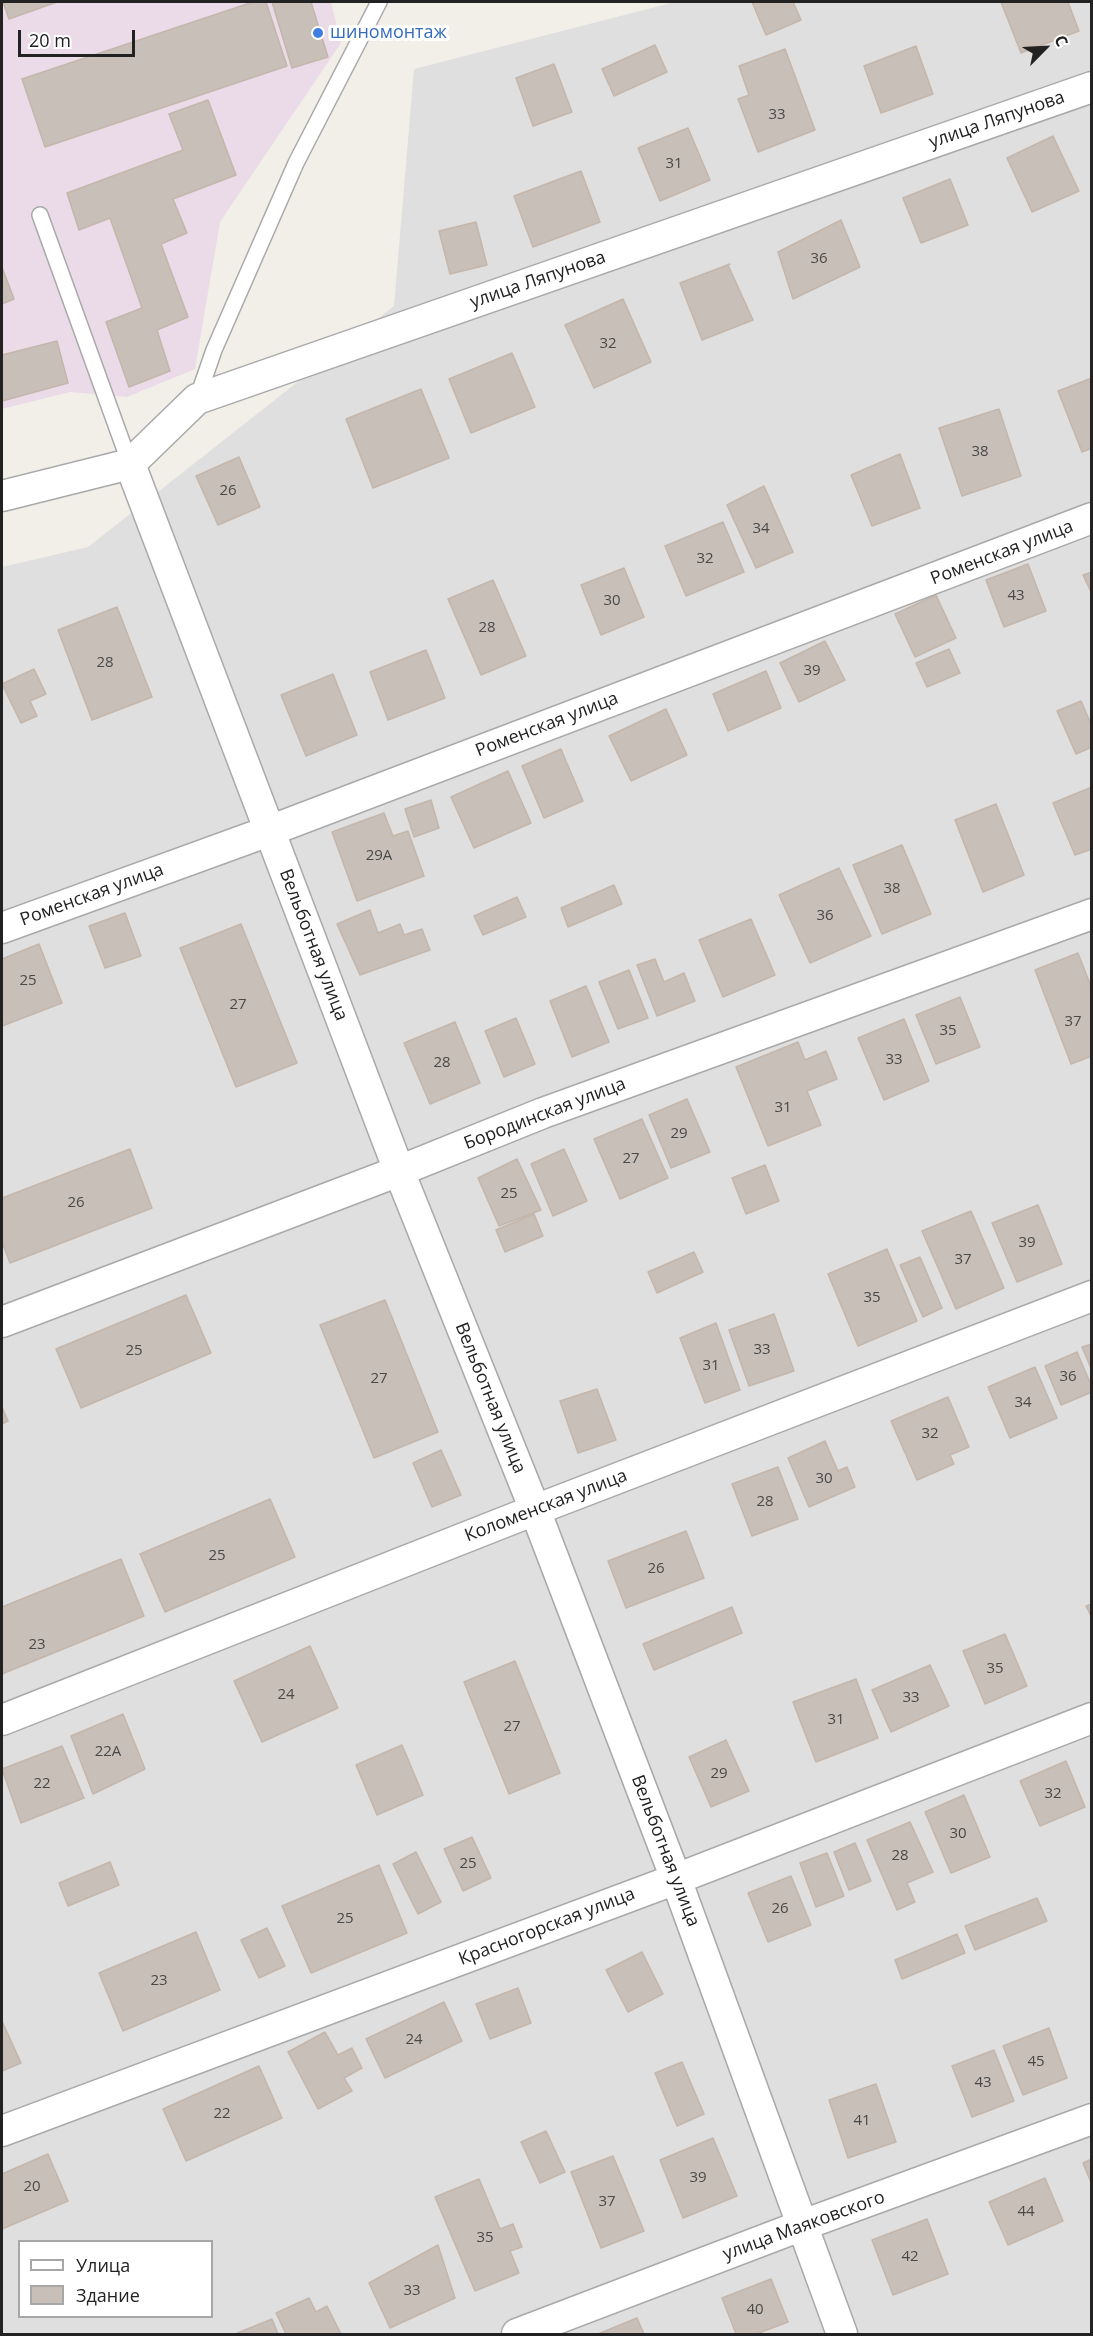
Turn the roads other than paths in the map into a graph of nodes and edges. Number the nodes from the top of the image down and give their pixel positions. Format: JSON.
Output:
{"nodes":[{"id":1,"x":379,"y":2,"type":"edge"},
{"id":2,"x":1092,"y":87,"type":"edge"},
{"id":3,"x":40,"y":215,"type":"dead end"},
{"id":4,"x":197,"y":399,"type":"junction"},
{"id":5,"x":130,"y":464,"type":"junction"},
{"id":6,"x":2,"y":496,"type":"edge"},
{"id":7,"x":1092,"y":519,"type":"edge"},
{"id":8,"x":269,"y":831,"type":"junction"},
{"id":9,"x":1092,"y":914,"type":"edge"},
{"id":10,"x":2,"y":928,"type":"edge"},
{"id":11,"x":399,"y":1171,"type":"junction"},
{"id":12,"x":1092,"y":1296,"type":"edge"},
{"id":13,"x":2,"y":1322,"type":"edge"},
{"id":14,"x":535,"y":1510,"type":"junction"},
{"id":15,"x":1092,"y":1718,"type":"edge"},
{"id":16,"x":2,"y":1720,"type":"edge"},
{"id":17,"x":676,"y":1879,"type":"junction"},
{"id":18,"x":1092,"y":2119,"type":"edge"},
{"id":19,"x":2,"y":2131,"type":"edge"},
{"id":20,"x":803,"y":2225,"type":"junction"},
{"id":21,"x":517,"y":2334,"type":"edge"},
{"id":22,"x":842,"y":2334,"type":"edge"}],
"edges":[{"from":1,"to":4,"type":"lane"},
{"from":2,"to":4,"type":"street","name":"улица Ляпунова"},
{"from":3,"to":5,"type":"lane"},
{"from":4,"to":5,"type":"street","name":"улица Ляпунова"},
{"from":5,"to":6,"type":"street"},
{"from":5,"to":8,"type":"street","name":"Вельботная улица"},
{"from":7,"to":8,"type":"street","name":"Роменская улица"},
{"from":8,"to":10,"type":"street","name":"Роменская улица"},
{"from":8,"to":11,"type":"street","name":"Вельботная улица"},
{"from":9,"to":11,"type":"street","name":"Бородинская улица"},
{"from":11,"to":13,"type":"street","name":"Бородинская улица"},
{"from":11,"to":14,"type":"street","name":"Вельботная улица"},
{"from":12,"to":14,"type":"street","name":"Коломенская улица"},
{"from":14,"to":16,"type":"street","name":"Коломенская улица"},
{"from":14,"to":17,"type":"street","name":"Вельботная улица"},
{"from":15,"to":17,"type":"street","name":"Красногорская улица"},
{"from":17,"to":19,"type":"street","name":"Красногорская улица"},
{"from":17,"to":20,"type":"street","name":"Вельботная улица"},
{"from":18,"to":20,"type":"street","name":"улица Маяковского"},
{"from":20,"to":21,"type":"street","name":"улица Маяковского"},
{"from":20,"to":22,"type":"street","name":"Вельботная улица"}]}
